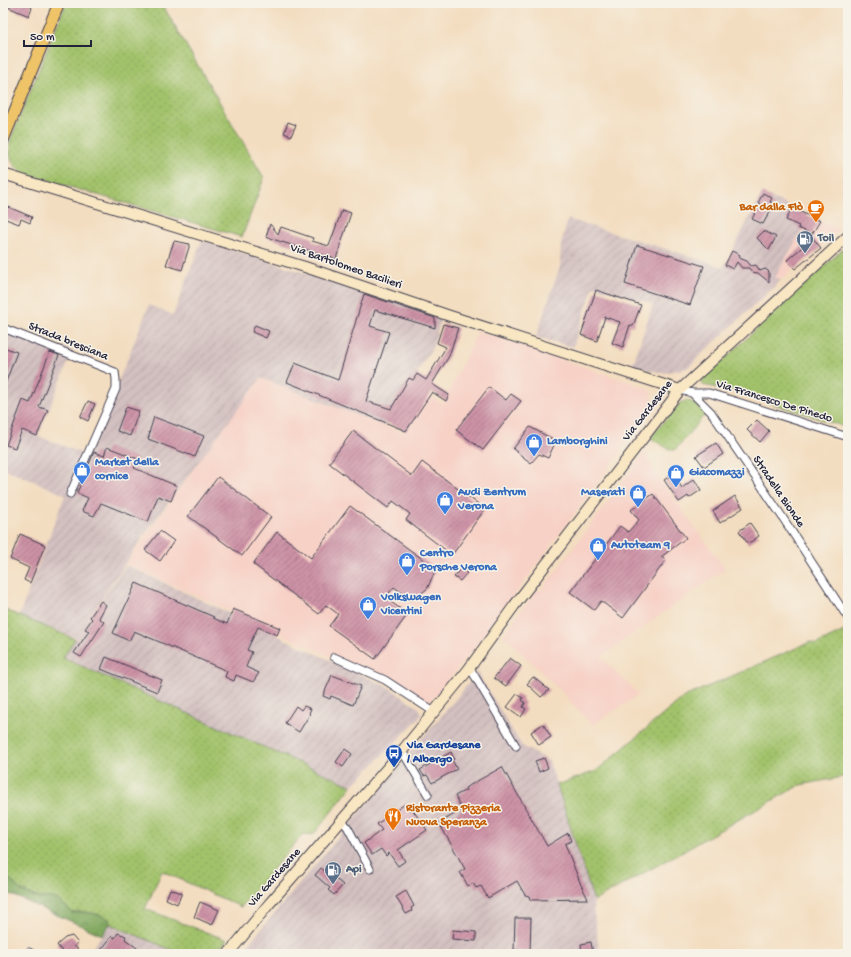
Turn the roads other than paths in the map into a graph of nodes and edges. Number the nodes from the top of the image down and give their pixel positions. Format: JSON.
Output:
{"nodes":[{"id":1,"x":59,"y":3,"type":"edge"},
{"id":2,"x":3,"y":140,"type":"edge"},
{"id":3,"x":3,"y":174,"type":"edge"},
{"id":4,"x":848,"y":236,"type":"edge"},
{"id":5,"x":3,"y":328,"type":"edge"},
{"id":6,"x":680,"y":390,"type":"junction"},
{"id":7,"x":692,"y":393,"type":"junction"},
{"id":8,"x":848,"y":437,"type":"edge"},
{"id":9,"x":70,"y":494,"type":"dead end"},
{"id":10,"x":848,"y":618,"type":"edge"},
{"id":11,"x":334,"y":657,"type":"dead end"},
{"id":12,"x":470,"y":668,"type":"junction"},
{"id":13,"x":434,"y":712,"type":"junction"},
{"id":14,"x":516,"y":746,"type":"dead end"},
{"id":15,"x":402,"y":751,"type":"junction"},
{"id":16,"x":428,"y":795,"type":"dead end"},
{"id":17,"x":342,"y":820,"type":"junction"},
{"id":18,"x":370,"y":869,"type":"dead end"},
{"id":19,"x":228,"y":954,"type":"edge"}],
"edges":[{"from":1,"to":2,"type":"main road"},
{"from":3,"to":6,"type":"main road","name":"Via Bartolomeo Bacilieri"},
{"from":4,"to":6,"type":"main road","name":"Via Gardesane"},
{"from":5,"to":9,"type":"street","name":"Strada bresciana"},
{"from":6,"to":7,"type":"street"},
{"from":6,"to":12,"type":"main road","name":"Via Gardesane"},
{"from":7,"to":8,"type":"street","name":"Via Francesco De Pinedo"},
{"from":7,"to":10,"type":"street","name":"Stradella Bionde"},
{"from":11,"to":13,"type":"street"},
{"from":12,"to":13,"type":"main road","name":"Via Gardesane"},
{"from":12,"to":14,"type":"street"},
{"from":13,"to":15,"type":"main road","name":"Via Gardesane"},
{"from":15,"to":16,"type":"street"},
{"from":15,"to":17,"type":"main road","name":"Via Gardesane"},
{"from":17,"to":18,"type":"street"},
{"from":17,"to":19,"type":"main road","name":"Via Gardesane"}]}
